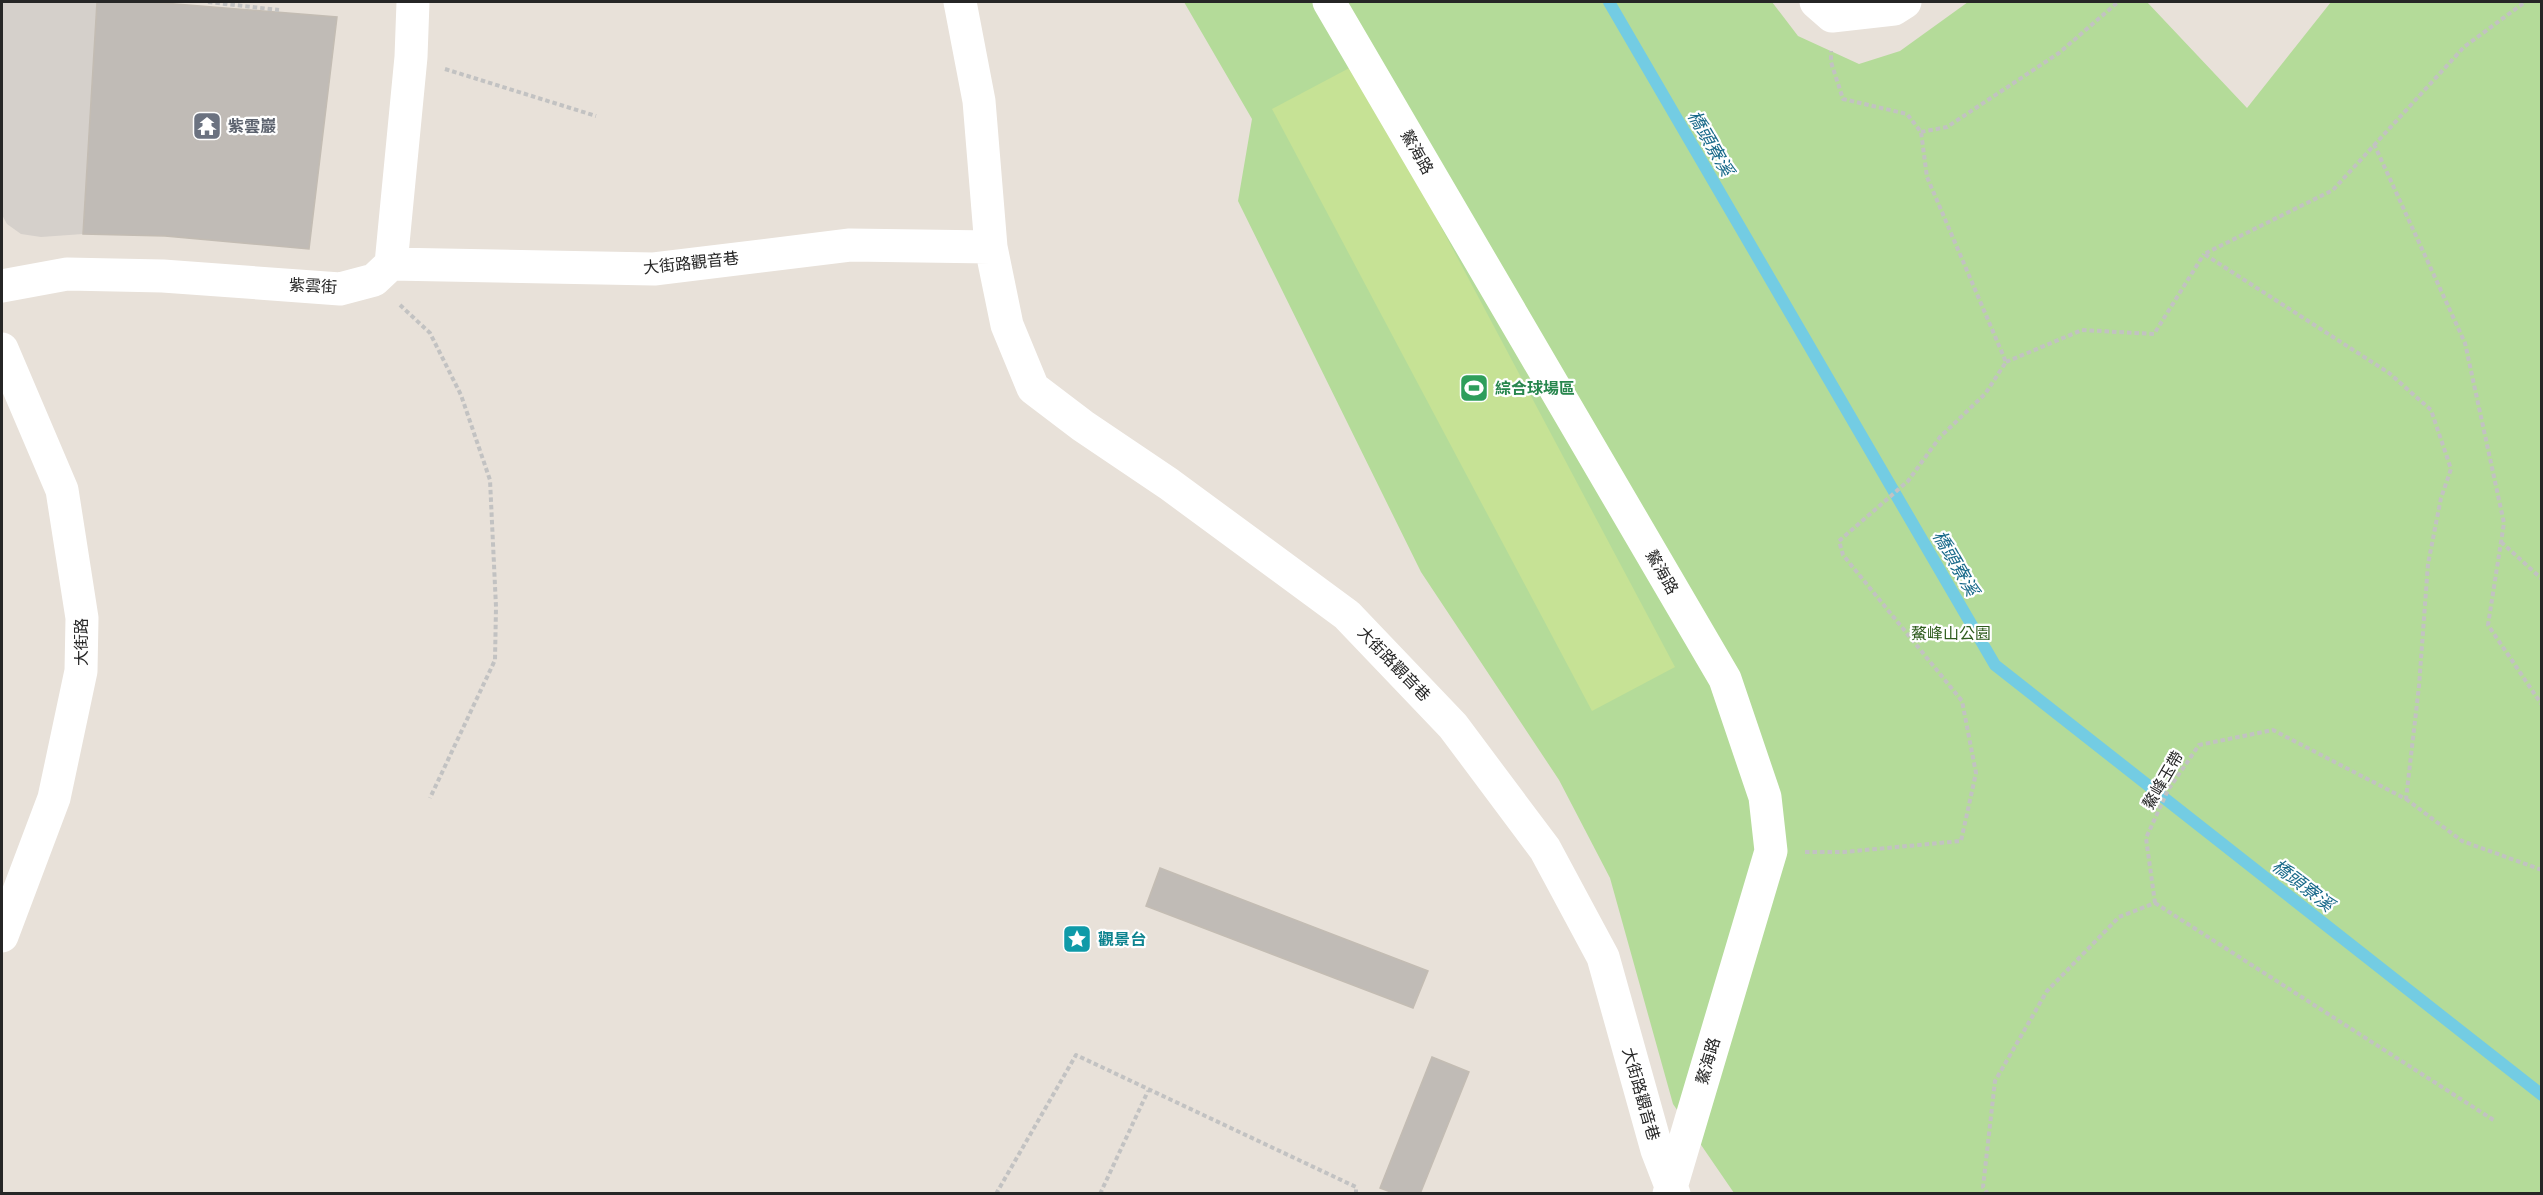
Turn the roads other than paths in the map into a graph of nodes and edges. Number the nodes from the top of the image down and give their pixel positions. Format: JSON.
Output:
{"nodes":[{"id":1,"x":413,"y":2,"type":"edge"},
{"id":2,"x":960,"y":2,"type":"edge"},
{"id":3,"x":1329,"y":2,"type":"edge"},
{"id":4,"x":1905,"y":2,"type":"edge"},
{"id":5,"x":1824,"y":9,"type":"edge"},
{"id":6,"x":991,"y":247,"type":"junction"},
{"id":7,"x":382,"y":272,"type":"junction"},
{"id":8,"x":2,"y":286,"type":"edge"},
{"id":9,"x":2,"y":349,"type":"edge"},
{"id":10,"x":10,"y":892,"type":"edge"},
{"id":11,"x":2,"y":936,"type":"edge"},
{"id":12,"x":1671,"y":1192,"type":"edge"}],
"edges":[{"from":1,"to":7,"type":"street"},
{"from":2,"to":6,"type":"street","name":"大街路觀音巷"},
{"from":3,"to":12,"type":"street","name":"鰲海路"},
{"from":4,"to":5,"type":"street"},
{"from":6,"to":7,"type":"street","name":"大街路觀音巷"},
{"from":6,"to":12,"type":"street","name":"大街路觀音巷"},
{"from":7,"to":8,"type":"street","name":"紫雲街"},
{"from":9,"to":10,"type":"street","name":"大街路"},
{"from":10,"to":11,"type":"street","name":"大街路"}]}
